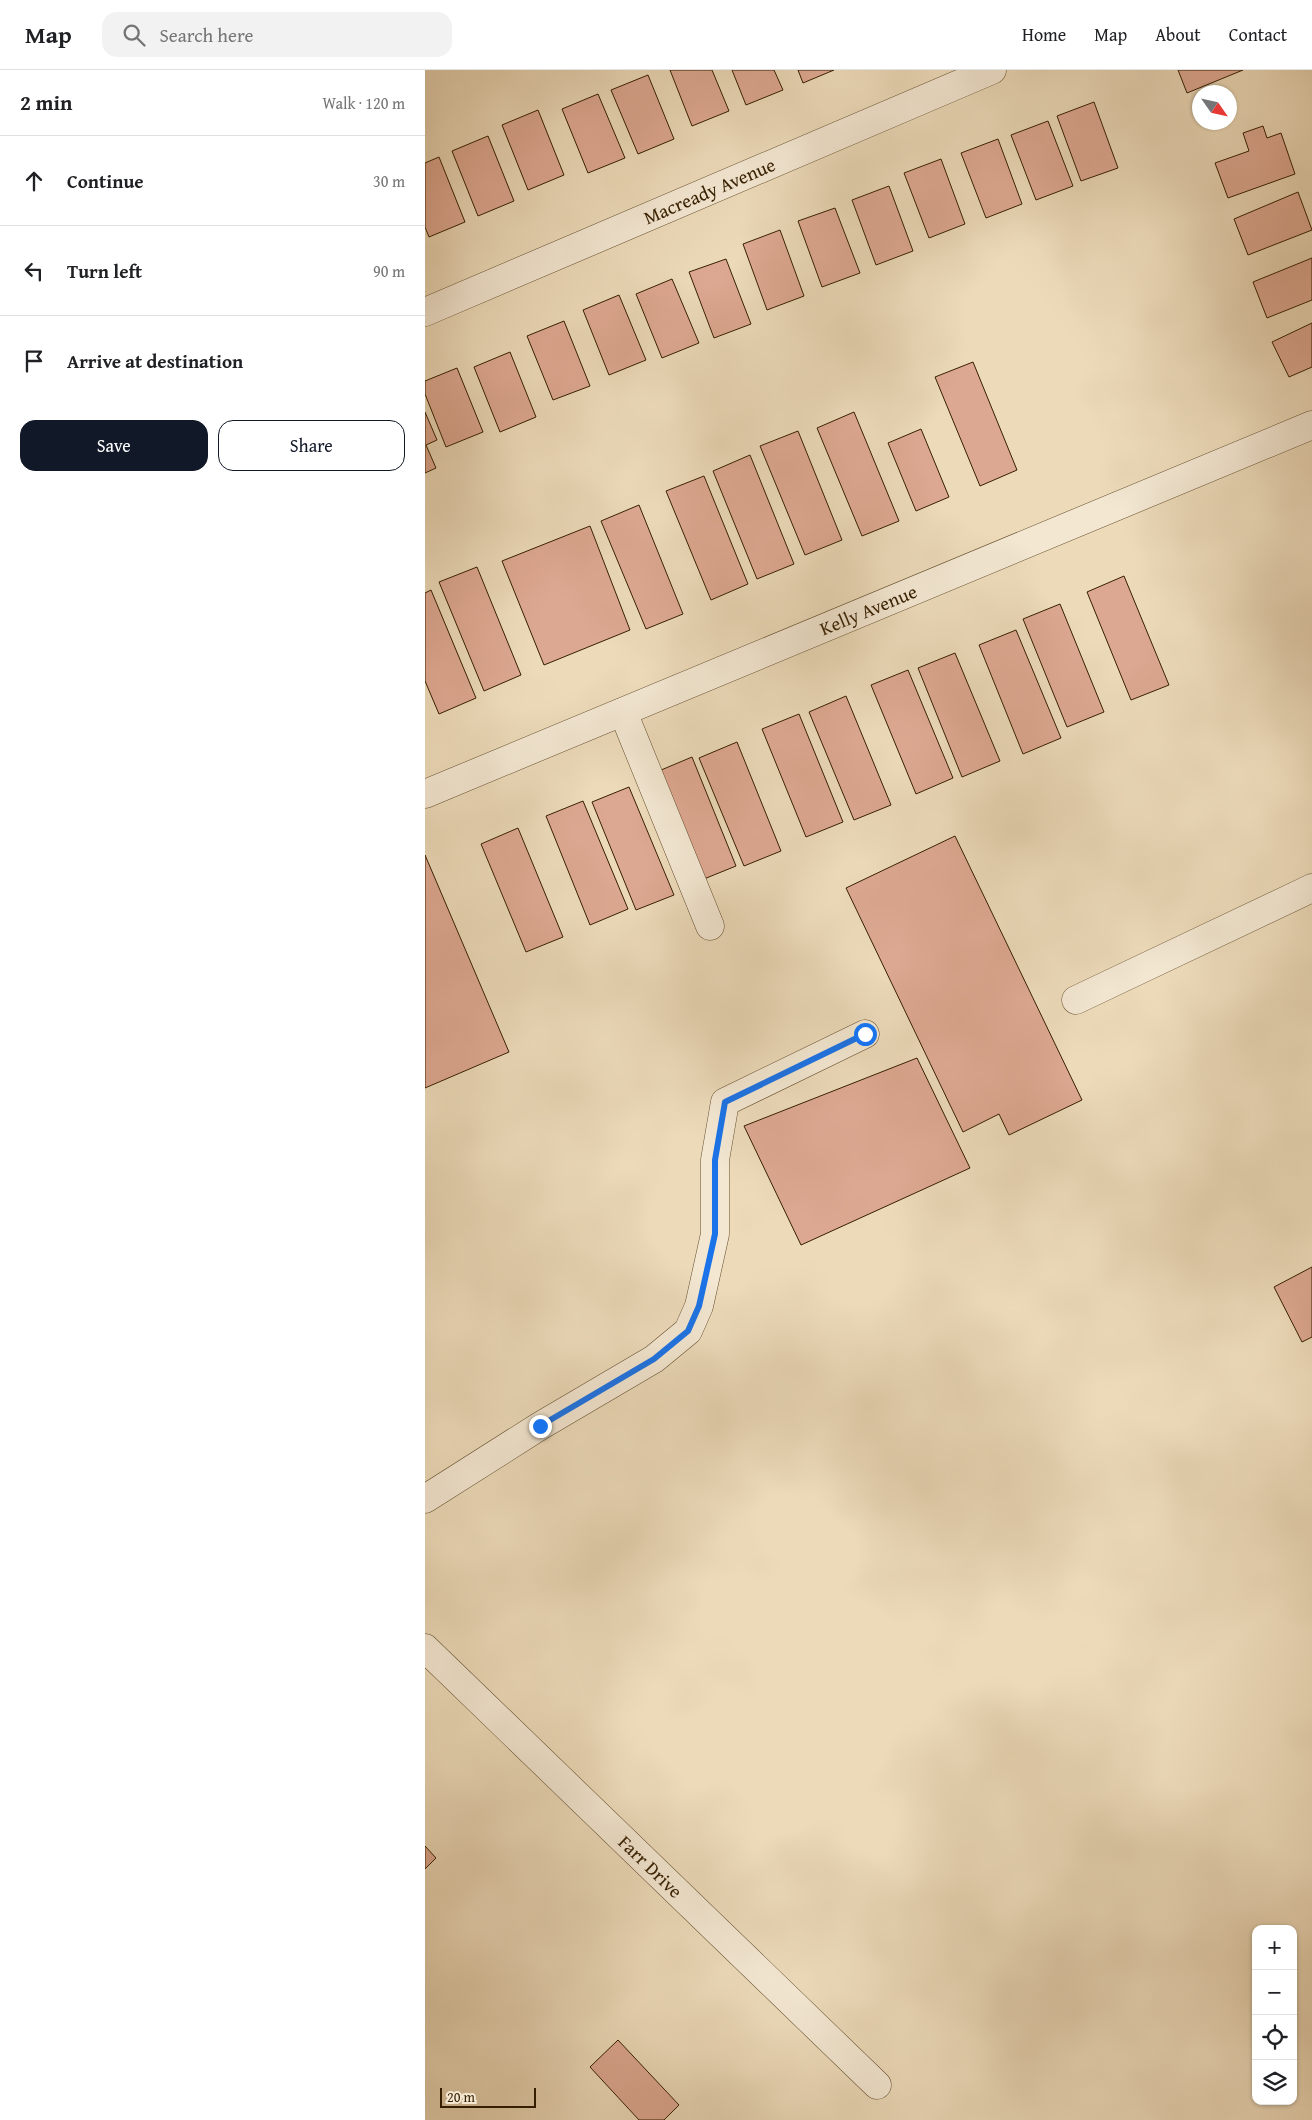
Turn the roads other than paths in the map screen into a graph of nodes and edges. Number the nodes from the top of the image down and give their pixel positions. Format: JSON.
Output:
{"nodes":[{"id":1,"x":992,"y":70,"type":"edge"},
{"id":2,"x":425,"y":312,"type":"edge"},
{"id":3,"x":1312,"y":425,"type":"edge"},
{"id":4,"x":623,"y":712,"type":"junction"},
{"id":5,"x":425,"y":795,"type":"edge"},
{"id":6,"x":1312,"y":888,"type":"edge"},
{"id":7,"x":710,"y":926,"type":"dead end"},
{"id":8,"x":1076,"y":1000,"type":"dead end"},
{"id":9,"x":865,"y":1034,"type":"dead end"},
{"id":10,"x":425,"y":1498,"type":"edge"},
{"id":11,"x":425,"y":1648,"type":"edge"},
{"id":12,"x":877,"y":2085,"type":"dead end"}],
"edges":[{"from":1,"to":2,"type":"street","name":"Macready Avenue"},
{"from":3,"to":4,"type":"street","name":"Kelly Avenue"},
{"from":4,"to":5,"type":"street","name":"Kelly Avenue"},
{"from":4,"to":7,"type":"street"},
{"from":6,"to":8,"type":"street"},
{"from":9,"to":10,"type":"street"},
{"from":11,"to":12,"type":"street","name":"Farr Drive"}]}
